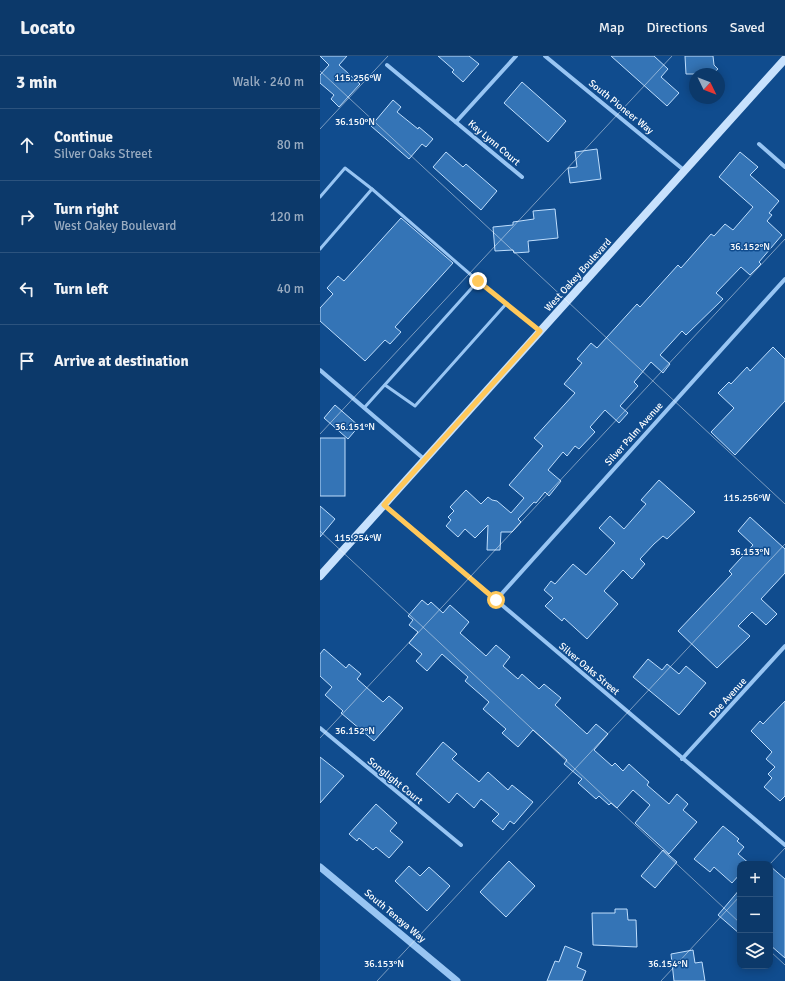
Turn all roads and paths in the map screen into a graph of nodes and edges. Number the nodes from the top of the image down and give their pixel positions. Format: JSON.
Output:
{"nodes":[{"id":1,"x":516,"y":56,"type":"edge"},
{"id":2,"x":545,"y":56,"type":"edge"},
{"id":3,"x":785,"y":59,"type":"edge"},
{"id":4,"x":387,"y":65,"type":"dead end"},
{"id":5,"x":456,"y":122,"type":"junction"},
{"id":6,"x":759,"y":144,"type":"dead end"},
{"id":7,"x":785,"y":167,"type":"edge"},
{"id":8,"x":686,"y":171,"type":"junction"},
{"id":9,"x":522,"y":177,"type":"dead end"},
{"id":10,"x":372,"y":189,"type":"junction"},
{"id":11,"x":320,"y":196,"type":"edge"},
{"id":12,"x":320,"y":249,"type":"edge"},
{"id":13,"x":785,"y":279,"type":"edge"},
{"id":14,"x":478,"y":281,"type":"junction"},
{"id":15,"x":506,"y":304,"type":"junction"},
{"id":16,"x":540,"y":331,"type":"junction"},
{"id":17,"x":320,"y":370,"type":"edge"},
{"id":18,"x":385,"y":385,"type":"junction"},
{"id":19,"x":364,"y":408,"type":"junction"},
{"id":20,"x":424,"y":460,"type":"junction"},
{"id":21,"x":384,"y":505,"type":"junction"},
{"id":22,"x":320,"y":576,"type":"edge"},
{"id":23,"x":496,"y":600,"type":"junction"},
{"id":24,"x":785,"y":646,"type":"edge"},
{"id":25,"x":320,"y":728,"type":"edge"},
{"id":26,"x":682,"y":760,"type":"junction"},
{"id":27,"x":460,"y":845,"type":"dead end"},
{"id":28,"x":785,"y":845,"type":"edge"},
{"id":29,"x":320,"y":867,"type":"edge"},
{"id":30,"x":457,"y":981,"type":"edge"}],
"edges":[{"from":1,"to":5,"type":"street","name":"Kay Lynn Court"},
{"from":2,"to":8,"type":"street","name":"South Pioneer Way"},
{"from":3,"to":8,"type":"main road","name":"West Oakey Boulevard"},
{"from":4,"to":5,"type":"street","name":"Kay Lynn Court"},
{"from":5,"to":9,"type":"street","name":"Kay Lynn Court"},
{"from":6,"to":7,"type":"street"},
{"from":8,"to":16,"type":"main road","name":"West Oakey Boulevard"},
{"from":10,"to":11,"type":"lane"},
{"from":10,"to":12,"type":"lane"},
{"from":10,"to":14,"type":"lane"},
{"from":13,"to":23,"type":"street","name":"Silver Palm Avenue"},
{"from":14,"to":15,"type":"lane"},
{"from":14,"to":18,"type":"lane"},
{"from":15,"to":16,"type":"lane"},
{"from":15,"to":18,"type":"lane"},
{"from":16,"to":20,"type":"main road","name":"West Oakey Boulevard"},
{"from":17,"to":19,"type":"street"},
{"from":18,"to":19,"type":"lane"},
{"from":19,"to":20,"type":"street"},
{"from":20,"to":21,"type":"main road","name":"West Oakey Boulevard"},
{"from":21,"to":22,"type":"main road","name":"West Oakey Boulevard"},
{"from":21,"to":23,"type":"street","name":"Silver Oaks Street"},
{"from":23,"to":26,"type":"street","name":"Silver Oaks Street"},
{"from":24,"to":26,"type":"street","name":"Doe Avenue"},
{"from":25,"to":27,"type":"street","name":"Songlight Court"},
{"from":26,"to":28,"type":"street","name":"Silver Oaks Street"},
{"from":29,"to":30,"type":"street","name":"South Tenaya Way"}]}
